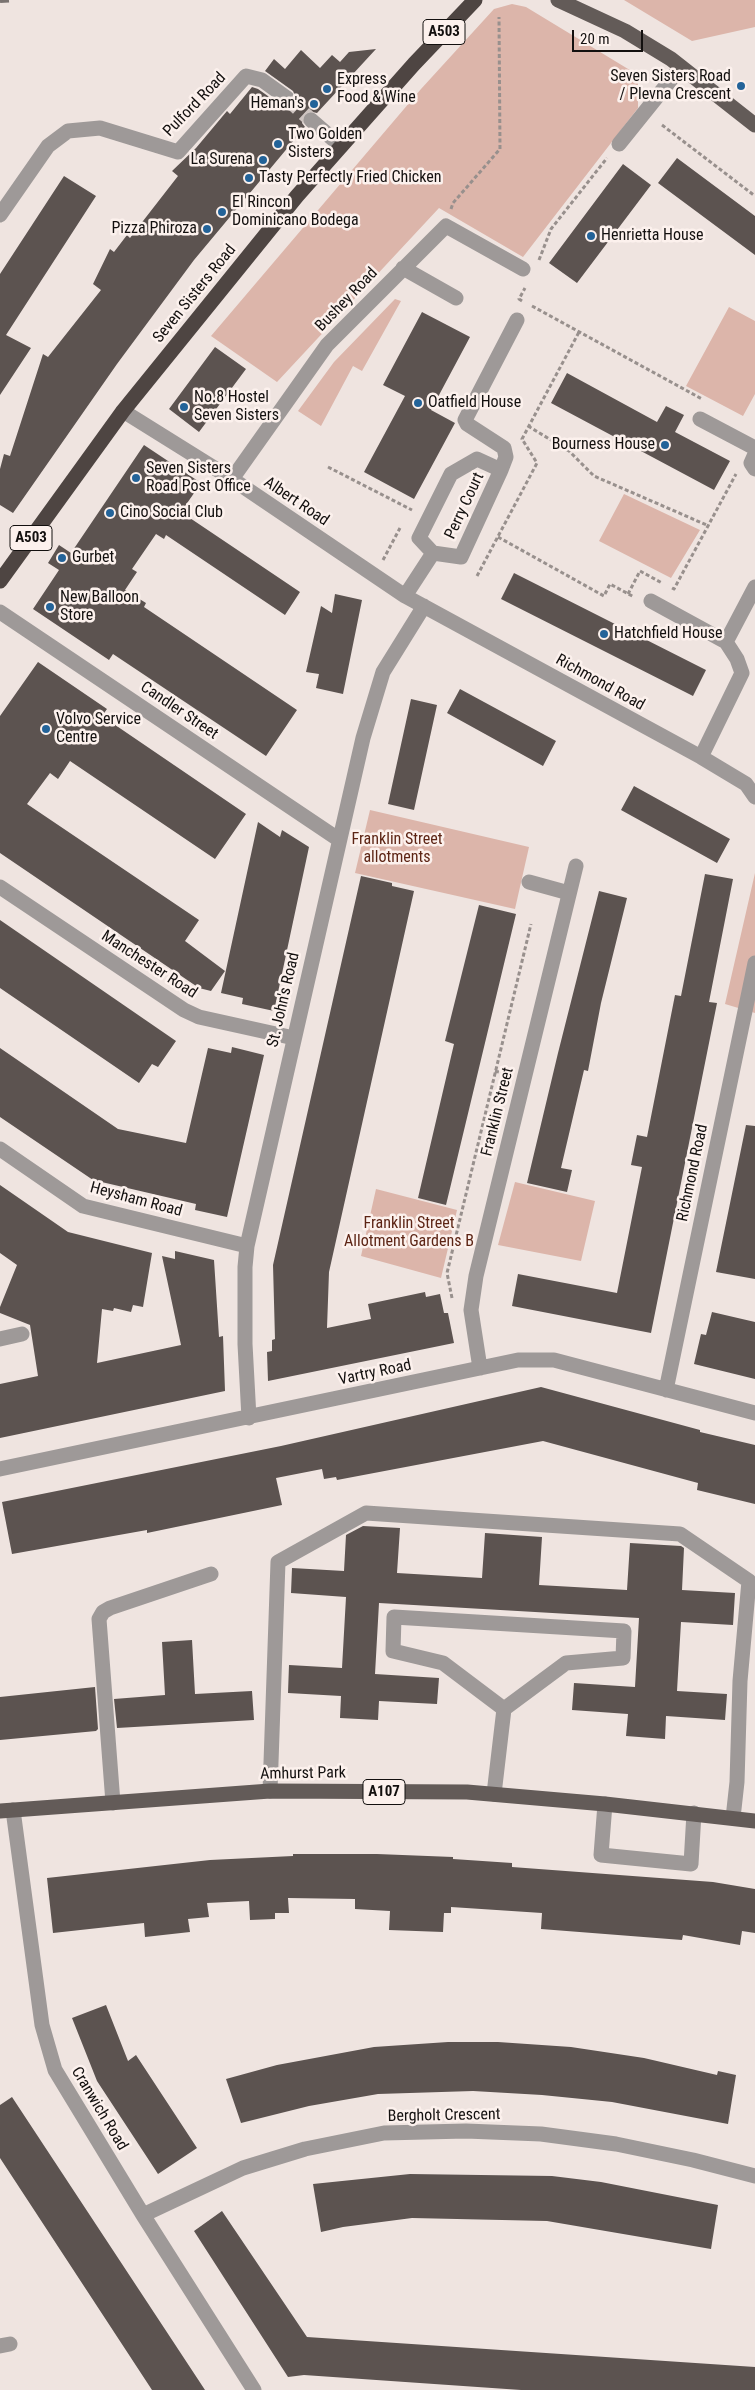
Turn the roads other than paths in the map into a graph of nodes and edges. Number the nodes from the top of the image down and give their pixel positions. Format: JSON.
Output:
{"nodes":[{"id":1,"x":474,"y":0,"type":"edge"},
{"id":2,"x":558,"y":0,"type":"edge"},
{"id":3,"x":680,"y":67,"type":"junction"},
{"id":4,"x":287,"y":98,"type":"tunnel mouth"},
{"id":5,"x":311,"y":120,"type":"tunnel mouth"},
{"id":6,"x":755,"y":125,"type":"edge"},
{"id":7,"x":619,"y":144,"type":"road end"},
{"id":8,"x":341,"y":146,"type":"junction"},
{"id":9,"x":0,"y":215,"type":"edge"},
{"id":10,"x":403,"y":268,"type":"junction"},
{"id":11,"x":529,"y":272,"type":"road end"},
{"id":12,"x":456,"y":298,"type":"dead end"},
{"id":13,"x":517,"y":320,"type":"dead end"},
{"id":14,"x":123,"y":411,"type":"junction"},
{"id":15,"x":698,"y":413,"type":"road end"},
{"id":16,"x":755,"y":448,"type":"edge"},
{"id":17,"x":755,"y":454,"type":"edge"},
{"id":18,"x":755,"y":469,"type":"edge"},
{"id":19,"x":501,"y":470,"type":"junction"},
{"id":20,"x":232,"y":479,"type":"junction"},
{"id":21,"x":432,"y":553,"type":"junction"},
{"id":22,"x":2,"y":573,"type":"edge"},
{"id":23,"x":755,"y":587,"type":"edge"},
{"id":24,"x":404,"y":596,"type":"junction"},
{"id":25,"x":651,"y":601,"type":"road end"},
{"id":26,"x":424,"y":606,"type":"junction"},
{"id":27,"x":0,"y":612,"type":"edge"},
{"id":28,"x":726,"y":642,"type":"junction"},
{"id":29,"x":701,"y":757,"type":"junction"},
{"id":30,"x":755,"y":796,"type":"edge"},
{"id":31,"x":338,"y":838,"type":"junction"},
{"id":32,"x":576,"y":866,"type":"dead end"},
{"id":33,"x":529,"y":882,"type":"dead end"},
{"id":34,"x":0,"y":886,"type":"edge"},
{"id":35,"x":569,"y":893,"type":"junction"},
{"id":36,"x":755,"y":963,"type":"edge"},
{"id":37,"x":294,"y":1038,"type":"junction"},
{"id":38,"x":0,"y":1149,"type":"edge"},
{"id":39,"x":247,"y":1246,"type":"junction"},
{"id":40,"x":22,"y":1334,"type":"dead end"},
{"id":41,"x":0,"y":1339,"type":"edge"},
{"id":42,"x":480,"y":1368,"type":"junction"},
{"id":43,"x":666,"y":1390,"type":"junction"},
{"id":44,"x":755,"y":1413,"type":"edge"},
{"id":45,"x":249,"y":1418,"type":"junction"},
{"id":46,"x":0,"y":1469,"type":"edge"},
{"id":47,"x":211,"y":1574,"type":"dead end"},
{"id":48,"x":504,"y":1709,"type":"junction"},
{"id":49,"x":270,"y":1791,"type":"junction"},
{"id":50,"x":494,"y":1794,"type":"junction"},
{"id":51,"x":113,"y":1803,"type":"junction"},
{"id":52,"x":605,"y":1804,"type":"junction"},
{"id":53,"x":6,"y":1811,"type":"edge"},
{"id":54,"x":694,"y":1813,"type":"junction"},
{"id":55,"x":733,"y":1818,"type":"junction"},
{"id":56,"x":755,"y":1820,"type":"edge"},
{"id":57,"x":755,"y":2176,"type":"edge"},
{"id":58,"x":143,"y":2215,"type":"junction"},
{"id":59,"x":254,"y":2390,"type":"edge"}],
"edges":[{"from":1,"to":8,"type":"highway","name":"Seven Sisters Road","number":"A503"},
{"from":2,"to":3,"type":"main road"},
{"from":3,"to":6,"type":"main road"},
{"from":3,"to":7,"type":"street"},
{"from":4,"to":9,"type":"street","name":"Pulford Road"},
{"from":5,"to":8,"type":"street"},
{"from":8,"to":14,"type":"highway","name":"Seven Sisters Road","number":"A503"},
{"from":10,"to":11,"type":"street","name":"Bushey Road"},
{"from":10,"to":12,"type":"street"},
{"from":10,"to":20,"type":"street","name":"Bushey Road"},
{"from":13,"to":19,"type":"street"},
{"from":14,"to":20,"type":"street","name":"Albert Road"},
{"from":14,"to":22,"type":"highway","name":"Seven Sisters Road","number":"A503"},
{"from":15,"to":16,"type":"street"},
{"from":17,"to":18,"type":"street"},
{"from":19,"to":21,"type":"street","name":"Perry Court"},
{"from":19,"to":21,"type":"street","name":"Perry Court"},
{"from":20,"to":24,"type":"street","name":"Albert Road"},
{"from":21,"to":24,"type":"street","name":"Perry Court"},
{"from":23,"to":28,"type":"street"},
{"from":24,"to":26,"type":"street","name":"Albert Road"},
{"from":25,"to":28,"type":"street"},
{"from":26,"to":29,"type":"street","name":"Richmond Road"},
{"from":26,"to":31,"type":"street","name":"St. John's Road"},
{"from":27,"to":31,"type":"street","name":"Candler Street"},
{"from":28,"to":29,"type":"street"},
{"from":29,"to":30,"type":"street","name":"Richmond Road"},
{"from":31,"to":37,"type":"street","name":"St. John's Road"},
{"from":32,"to":35,"type":"street","name":"Franklin Street"},
{"from":33,"to":35,"type":"street"},
{"from":34,"to":37,"type":"street","name":"Manchester Road"},
{"from":35,"to":42,"type":"street","name":"Franklin Street"},
{"from":36,"to":43,"type":"street","name":"Richmond Road"},
{"from":37,"to":39,"type":"street","name":"St. John's Road"},
{"from":38,"to":39,"type":"street","name":"Heysham Road"},
{"from":39,"to":45,"type":"street","name":"St. John's Road"},
{"from":40,"to":41,"type":"street"},
{"from":42,"to":43,"type":"street","name":"Vartry Road"},
{"from":42,"to":45,"type":"street","name":"Vartry Road"},
{"from":43,"to":44,"type":"street","name":"Vartry Road"},
{"from":45,"to":46,"type":"street","name":"Vartry Road"},
{"from":47,"to":51,"type":"street"},
{"from":48,"to":48,"type":"street"},
{"from":48,"to":50,"type":"street"},
{"from":49,"to":50,"type":"main road","name":"Amhurst Park","number":"A107"},
{"from":49,"to":51,"type":"main road","name":"Amhurst Park","number":"A107"},
{"from":49,"to":55,"type":"street"},
{"from":50,"to":52,"type":"main road","name":"Amhurst Park","number":"A107"},
{"from":51,"to":53,"type":"main road","name":"Amhurst Park","number":"A107"},
{"from":52,"to":54,"type":"main road","name":"Amhurst Park","number":"A107"},
{"from":52,"to":54,"type":"street"},
{"from":53,"to":58,"type":"street","name":"Cranwich Road"},
{"from":54,"to":55,"type":"main road","name":"Amhurst Park","number":"A107"},
{"from":55,"to":56,"type":"main road","name":"Amhurst Park","number":"A107"},
{"from":57,"to":58,"type":"street","name":"Bergholt Crescent"},
{"from":58,"to":59,"type":"street","name":"Cranwich Road"}]}
